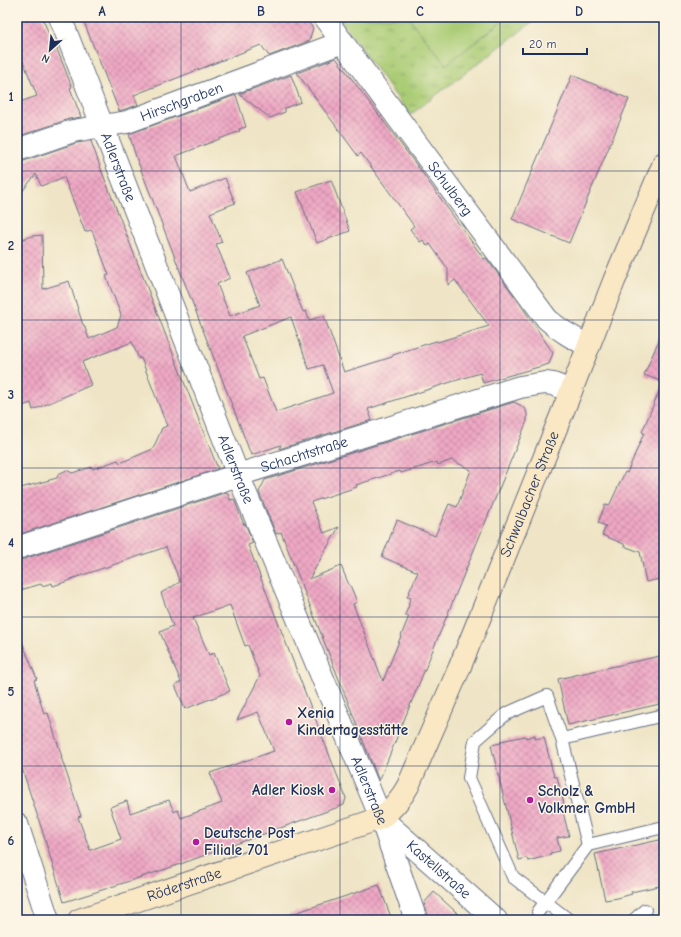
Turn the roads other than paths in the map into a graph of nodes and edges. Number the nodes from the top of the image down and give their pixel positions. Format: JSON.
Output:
{"nodes":[{"id":1,"x":60,"y":17,"type":"edge"},
{"id":2,"x":324,"y":17,"type":"edge"},
{"id":3,"x":343,"y":42,"type":"junction"},
{"id":4,"x":102,"y":126,"type":"junction"},
{"id":5,"x":17,"y":150,"type":"edge"},
{"id":6,"x":664,"y":163,"type":"edge"},
{"id":7,"x":589,"y":346,"type":"junction"},
{"id":8,"x":571,"y":391,"type":"junction"},
{"id":9,"x":238,"y":475,"type":"junction"},
{"id":10,"x":17,"y":548,"type":"edge"},
{"id":11,"x":664,"y":714,"type":"edge"},
{"id":12,"x":562,"y":739,"type":"junction"},
{"id":13,"x":381,"y":818,"type":"junction"},
{"id":14,"x":17,"y":824,"type":"edge"},
{"id":15,"x":664,"y":827,"type":"edge"},
{"id":16,"x":588,"y":845,"type":"junction"},
{"id":17,"x":545,"y":902,"type":"junction"},
{"id":18,"x":645,"y":910,"type":"dead end"},
{"id":19,"x":538,"y":912,"type":"dead end"},
{"id":20,"x":48,"y":920,"type":"edge"},
{"id":21,"x":79,"y":920,"type":"edge"},
{"id":22,"x":416,"y":920,"type":"edge"},
{"id":23,"x":496,"y":920,"type":"edge"},
{"id":24,"x":569,"y":920,"type":"edge"},
{"id":25,"x":634,"y":920,"type":"edge"}],
"edges":[{"from":1,"to":4,"type":"street","name":"Adlerstraße"},
{"from":2,"to":3,"type":"street","name":"Schulberg"},
{"from":3,"to":4,"type":"street","name":"Hirschgraben"},
{"from":3,"to":7,"type":"street","name":"Schulberg"},
{"from":4,"to":5,"type":"street","name":"Hirschgraben"},
{"from":4,"to":9,"type":"street","name":"Adlerstraße"},
{"from":6,"to":7,"type":"street","name":"Schwalbacher Straße"},
{"from":7,"to":8,"type":"street","name":"Schwalbacher Straße"},
{"from":8,"to":9,"type":"street","name":"Schachtstraße"},
{"from":8,"to":13,"type":"street","name":"Schwalbacher Straße"},
{"from":9,"to":10,"type":"street","name":"Schachtstraße"},
{"from":9,"to":13,"type":"street","name":"Adlerstraße"},
{"from":11,"to":12,"type":"lane"},
{"from":12,"to":16,"type":"lane"},
{"from":12,"to":17,"type":"lane"},
{"from":13,"to":21,"type":"street","name":"Röderstraße"},
{"from":13,"to":22,"type":"street","name":"Adlerstraße"},
{"from":13,"to":23,"type":"street","name":"Kastellstraße"},
{"from":14,"to":20,"type":"street"},
{"from":15,"to":16,"type":"lane"},
{"from":16,"to":17,"type":"lane"},
{"from":17,"to":19,"type":"lane"},
{"from":17,"to":24,"type":"lane"},
{"from":18,"to":25,"type":"lane"}]}
